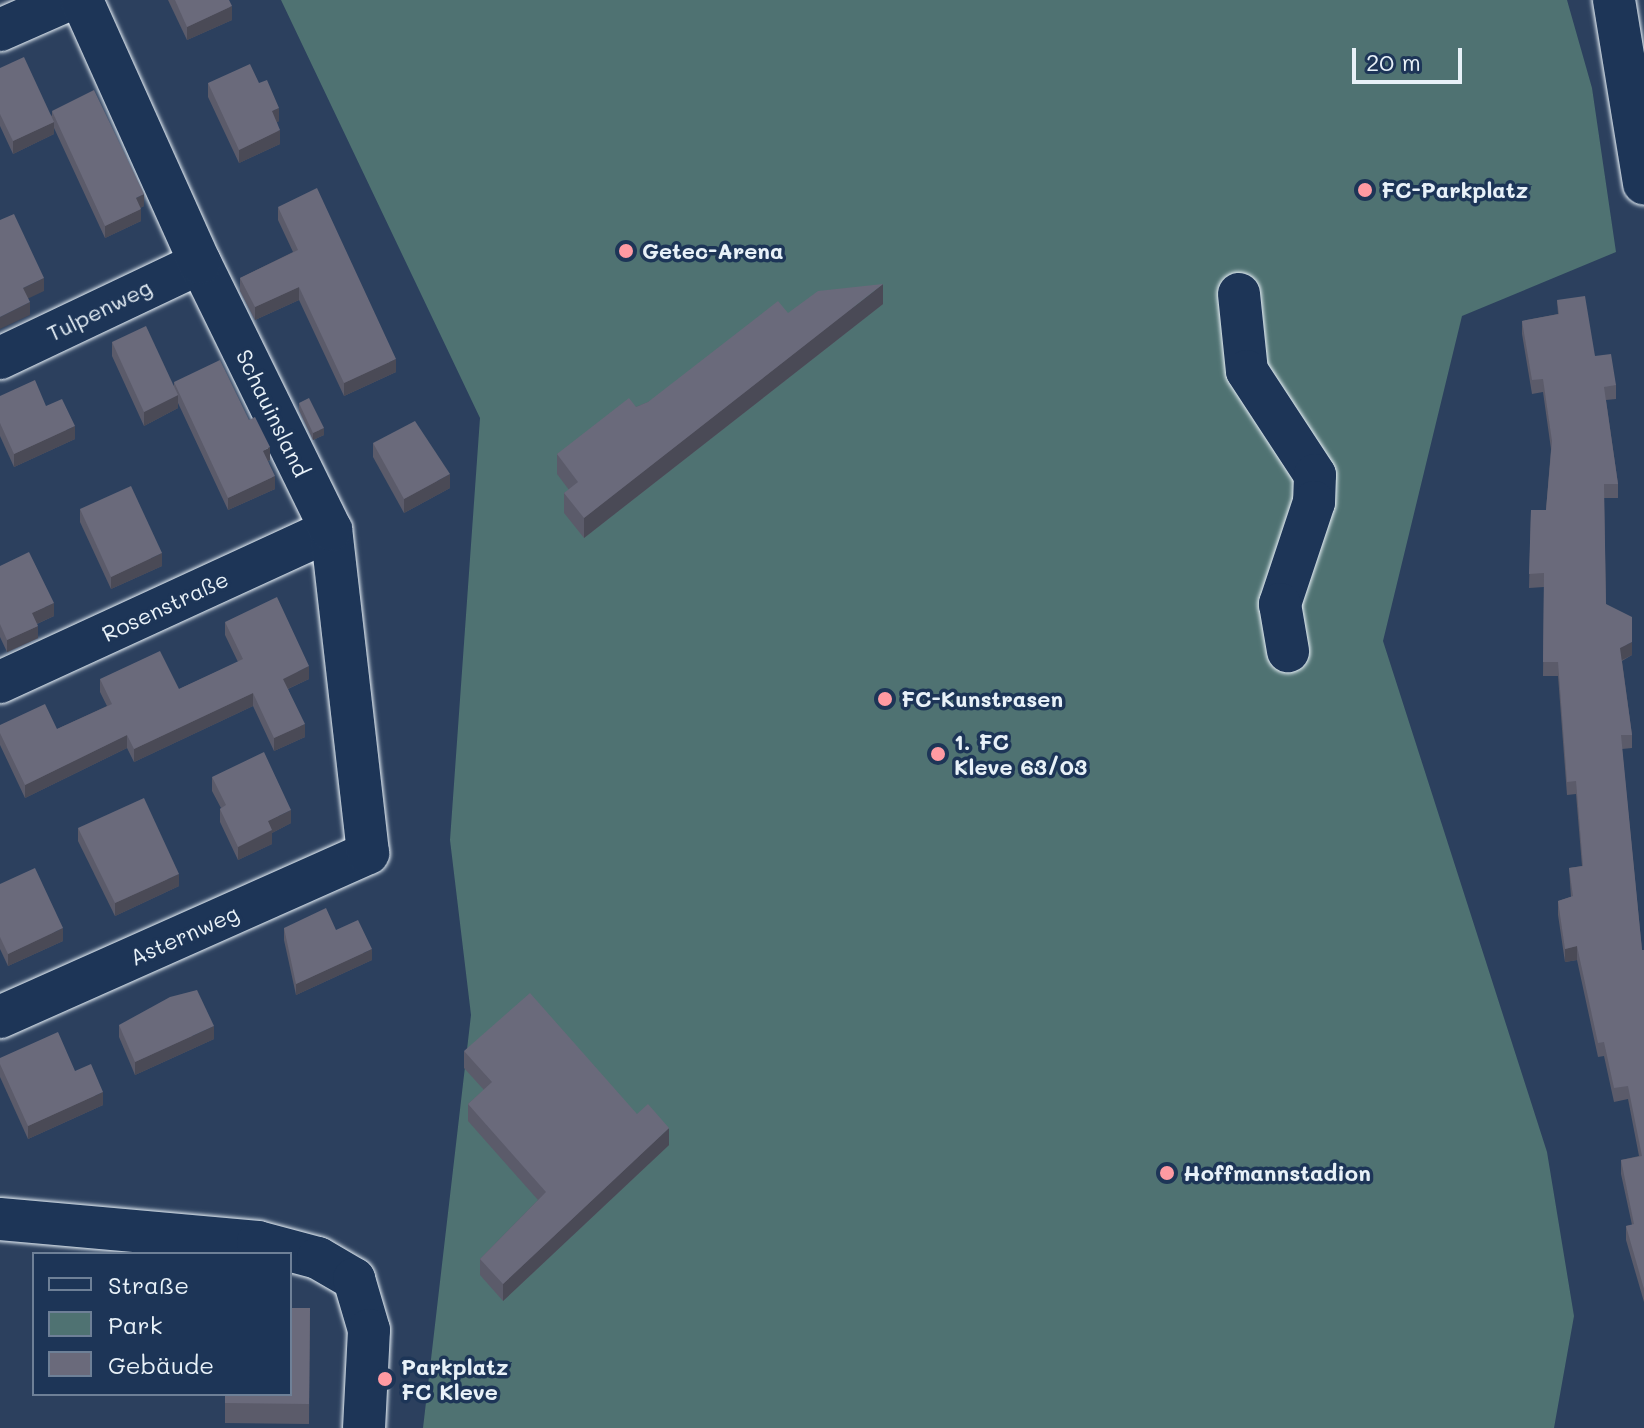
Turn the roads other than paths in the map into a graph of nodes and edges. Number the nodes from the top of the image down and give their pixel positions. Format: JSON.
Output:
{"nodes":[{"id":1,"x":68,"y":0,"type":"edge"},
{"id":2,"x":82,"y":0,"type":"edge"},
{"id":3,"x":1614,"y":0,"type":"edge"},
{"id":4,"x":0,"y":30,"type":"edge"},
{"id":5,"x":1644,"y":184,"type":"edge"},
{"id":6,"x":200,"y":263,"type":"junction"},
{"id":7,"x":1239,"y":294,"type":"dead end"},
{"id":8,"x":0,"y":358,"type":"edge"},
{"id":9,"x":331,"y":530,"type":"junction"},
{"id":10,"x":1288,"y":651,"type":"dead end"},
{"id":11,"x":0,"y":682,"type":"edge"},
{"id":12,"x":368,"y":853,"type":"joint"},
{"id":13,"x":0,"y":1017,"type":"edge"},
{"id":14,"x":0,"y":1219,"type":"edge"},
{"id":15,"x":364,"y":1428,"type":"edge"}],
"edges":[{"from":1,"to":4,"type":"street"},
{"from":2,"to":6,"type":"street","name":"Schauinsland"},
{"from":3,"to":5,"type":"street"},
{"from":6,"to":8,"type":"street","name":"Tulpenweg"},
{"from":6,"to":9,"type":"street","name":"Schauinsland"},
{"from":7,"to":10,"type":"street"},
{"from":9,"to":11,"type":"street","name":"Rosenstraße"},
{"from":9,"to":12,"type":"street","name":"Schauinsland"},
{"from":12,"to":13,"type":"street","name":"Asternweg"},
{"from":14,"to":15,"type":"street"}]}
